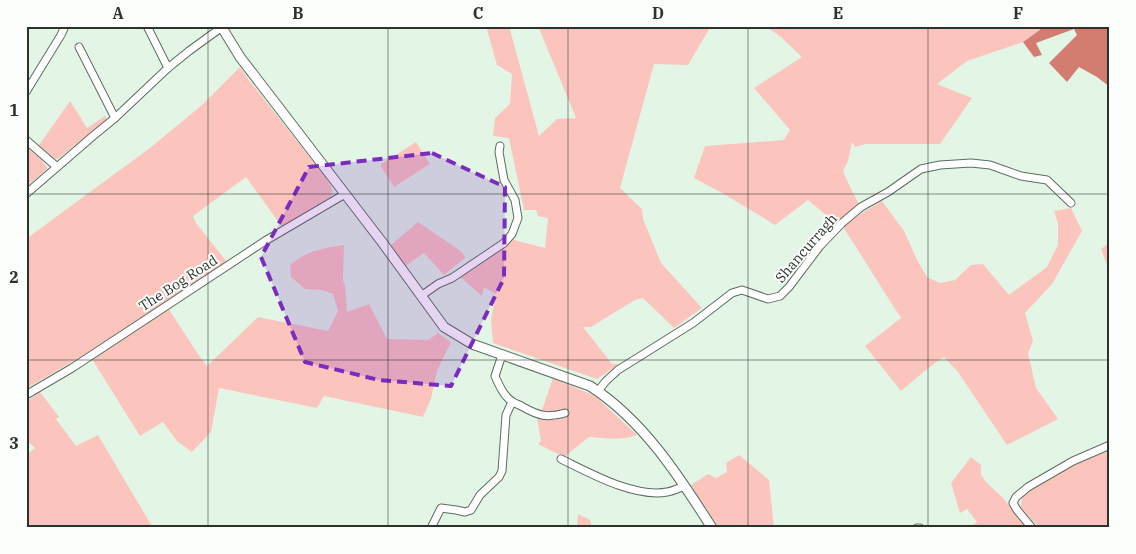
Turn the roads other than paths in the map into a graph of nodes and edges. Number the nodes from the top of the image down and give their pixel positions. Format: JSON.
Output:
{"nodes":[{"id":1,"x":66,"y":26,"type":"edge"},
{"id":2,"x":147,"y":26,"type":"edge"},
{"id":3,"x":221,"y":27,"type":"edge"},
{"id":4,"x":79,"y":47,"type":"dead end"},
{"id":5,"x":168,"y":68,"type":"junction"},
{"id":6,"x":26,"y":92,"type":"edge"},
{"id":7,"x":115,"y":118,"type":"junction"},
{"id":8,"x":26,"y":140,"type":"edge"},
{"id":9,"x":500,"y":146,"type":"dead end"},
{"id":10,"x":58,"y":167,"type":"junction"},
{"id":11,"x":27,"y":194,"type":"edge"},
{"id":12,"x":345,"y":194,"type":"junction"},
{"id":13,"x":1071,"y":203,"type":"dead end"},
{"id":14,"x":421,"y":296,"type":"junction"},
{"id":15,"x":502,"y":356,"type":"junction"},
{"id":16,"x":598,"y":391,"type":"junction"},
{"id":17,"x":26,"y":395,"type":"edge"},
{"id":18,"x":512,"y":402,"type":"junction"},
{"id":19,"x":565,"y":413,"type":"dead end"},
{"id":20,"x":1110,"y":445,"type":"edge"},
{"id":21,"x":561,"y":459,"type":"dead end"},
{"id":22,"x":685,"y":486,"type":"junction"},
{"id":23,"x":431,"y":528,"type":"edge"},
{"id":24,"x":712,"y":528,"type":"edge"},
{"id":25,"x":1032,"y":528,"type":"edge"}],
"edges":[{"from":1,"to":6,"type":"street"},
{"from":2,"to":5,"type":"street"},
{"from":3,"to":5,"type":"street"},
{"from":3,"to":12,"type":"street"},
{"from":4,"to":7,"type":"street"},
{"from":5,"to":7,"type":"street"},
{"from":7,"to":10,"type":"street"},
{"from":8,"to":10,"type":"street"},
{"from":9,"to":14,"type":"street"},
{"from":10,"to":11,"type":"street"},
{"from":12,"to":14,"type":"street"},
{"from":12,"to":17,"type":"street","name":"The Bog Road"},
{"from":13,"to":16,"type":"street","name":"Shancurragh"},
{"from":14,"to":15,"type":"street"},
{"from":15,"to":16,"type":"street"},
{"from":15,"to":18,"type":"street"},
{"from":16,"to":22,"type":"street"},
{"from":18,"to":19,"type":"street"},
{"from":18,"to":23,"type":"street"},
{"from":20,"to":25,"type":"street"},
{"from":21,"to":22,"type":"street"},
{"from":22,"to":24,"type":"street"}]}
